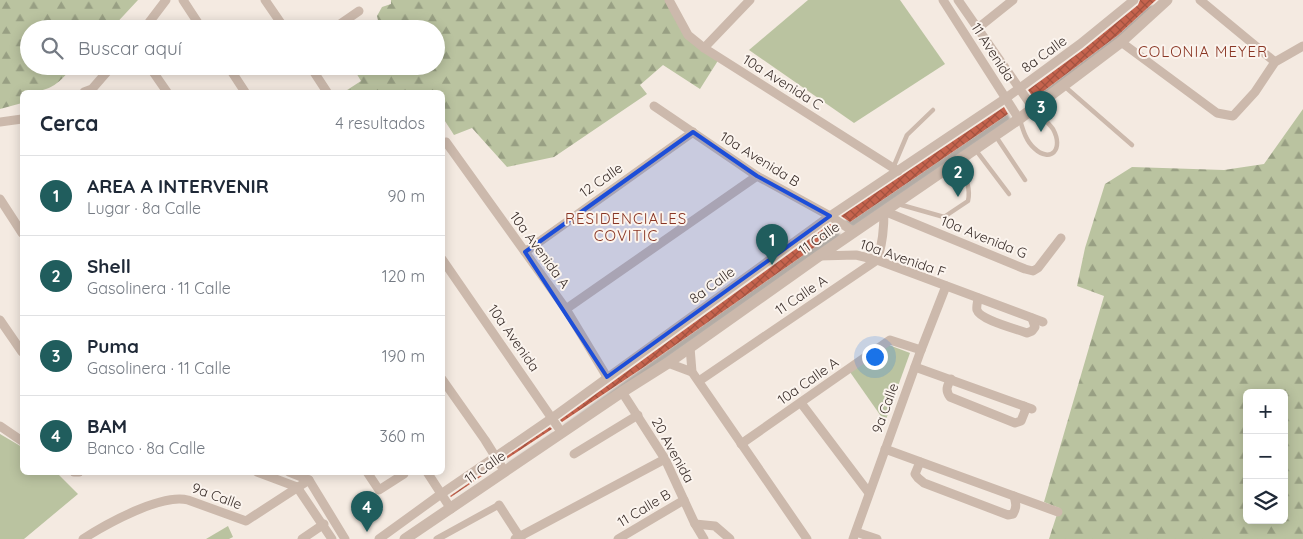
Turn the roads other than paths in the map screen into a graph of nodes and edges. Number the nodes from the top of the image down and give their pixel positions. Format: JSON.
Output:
{"nodes":[{"id":1,"x":166,"y":0,"type":"edge"},
{"id":2,"x":183,"y":0,"type":"edge"},
{"id":3,"x":265,"y":0,"type":"edge"},
{"id":4,"x":669,"y":0,"type":"edge"},
{"id":5,"x":750,"y":0,"type":"edge"},
{"id":6,"x":943,"y":0,"type":"edge"},
{"id":7,"x":958,"y":0,"type":"edge"},
{"id":8,"x":1013,"y":0,"type":"edge"},
{"id":9,"x":1134,"y":0,"type":"edge"},
{"id":10,"x":1167,"y":0,"type":"edge"},
{"id":11,"x":1200,"y":0,"type":"edge"},
{"id":12,"x":359,"y":11,"type":"dead end"},
{"id":13,"x":151,"y":20,"type":"edge"},
{"id":14,"x":196,"y":20,"type":"edge"},
{"id":15,"x":278,"y":20,"type":"edge"},
{"id":16,"x":346,"y":20,"type":"edge"},
{"id":17,"x":978,"y":28,"type":"junction"},
{"id":18,"x":1120,"y":42,"type":"junction"},
{"id":19,"x":1303,"y":46,"type":"edge"},
{"id":20,"x":704,"y":48,"type":"junction"},
{"id":21,"x":1275,"y":62,"type":"junction"},
{"id":22,"x":104,"y":75,"type":"edge"},
{"id":23,"x":155,"y":75,"type":"edge"},
{"id":24,"x":234,"y":75,"type":"edge"},
{"id":25,"x":316,"y":75,"type":"edge"},
{"id":26,"x":1063,"y":85,"type":"junction"},
{"id":27,"x":1019,"y":89,"type":"junction"},
{"id":28,"x":91,"y":90,"type":"edge"},
{"id":29,"x":166,"y":90,"type":"edge"},
{"id":30,"x":244,"y":90,"type":"edge"},
{"id":31,"x":326,"y":90,"type":"edge"},
{"id":32,"x":1006,"y":98,"type":"junction"},
{"id":33,"x":654,"y":106,"type":"dead end"},
{"id":34,"x":1033,"y":108,"type":"junction"},
{"id":35,"x":933,"y":110,"type":"dead end"},
{"id":36,"x":20,"y":119,"type":"edge"},
{"id":37,"x":1019,"y":119,"type":"junction"},
{"id":38,"x":0,"y":122,"type":"edge"},
{"id":39,"x":694,"y":132,"type":"junction"},
{"id":40,"x":995,"y":135,"type":"junction"},
{"id":41,"x":446,"y":142,"type":"dead end"},
{"id":42,"x":1132,"y":145,"type":"dead end"},
{"id":43,"x":975,"y":149,"type":"junction"},
{"id":44,"x":957,"y":161,"type":"junction"},
{"id":45,"x":896,"y":169,"type":"junction"},
{"id":46,"x":757,"y":176,"type":"junction"},
{"id":47,"x":1025,"y":180,"type":"dead end"},
{"id":48,"x":1009,"y":194,"type":"dead end"},
{"id":49,"x":0,"y":199,"type":"edge"},
{"id":50,"x":895,"y":203,"type":"junction"},
{"id":51,"x":884,"y":211,"type":"junction"},
{"id":52,"x":830,"y":216,"type":"junction"},
{"id":53,"x":20,"y":230,"type":"edge"},
{"id":54,"x":854,"y":232,"type":"junction"},
{"id":55,"x":1062,"y":238,"type":"dead end"},
{"id":56,"x":525,"y":252,"type":"junction"},
{"id":57,"x":818,"y":256,"type":"junction"},
{"id":58,"x":877,"y":260,"type":"junction"},
{"id":59,"x":445,"y":263,"type":"edge"},
{"id":60,"x":946,"y":286,"type":"junction"},
{"id":61,"x":978,"y":298,"type":"junction"},
{"id":62,"x":566,"y":309,"type":"junction"},
{"id":63,"x":1032,"y":318,"type":"junction"},
{"id":64,"x":0,"y":320,"type":"edge"},
{"id":65,"x":1043,"y":322,"type":"dead end"},
{"id":66,"x":690,"y":348,"type":"junction"},
{"id":67,"x":20,"y":349,"type":"edge"},
{"id":68,"x":921,"y":350,"type":"junction"},
{"id":69,"x":668,"y":363,"type":"junction"},
{"id":70,"x":915,"y":366,"type":"junction"},
{"id":71,"x":692,"y":372,"type":"junction"},
{"id":72,"x":607,"y":377,"type":"junction"},
{"id":73,"x":951,"y":379,"type":"junction"},
{"id":74,"x":699,"y":381,"type":"junction"},
{"id":75,"x":445,"y":384,"type":"edge"},
{"id":76,"x":622,"y":392,"type":"junction"},
{"id":77,"x":801,"y":403,"type":"junction"},
{"id":78,"x":638,"y":415,"type":"junction"},
{"id":79,"x":552,"y":418,"type":"junction"},
{"id":80,"x":0,"y":426,"type":"edge"},
{"id":81,"x":562,"y":432,"type":"junction"},
{"id":82,"x":20,"y":440,"type":"edge"},
{"id":83,"x":741,"y":444,"type":"junction"},
{"id":84,"x":885,"y":449,"type":"junction"},
{"id":85,"x":574,"y":454,"type":"dead end"},
{"id":86,"x":495,"y":457,"type":"junction"},
{"id":87,"x":665,"y":459,"type":"junction"},
{"id":88,"x":920,"y":462,"type":"junction"},
{"id":89,"x":505,"y":472,"type":"junction"},
{"id":90,"x":269,"y":475,"type":"edge"},
{"id":91,"x":296,"y":475,"type":"edge"},
{"id":92,"x":369,"y":475,"type":"edge"},
{"id":93,"x":402,"y":475,"type":"edge"},
{"id":94,"x":429,"y":475,"type":"edge"},
{"id":95,"x":309,"y":480,"type":"junction"},
{"id":96,"x":297,"y":488,"type":"junction"},
{"id":97,"x":869,"y":493,"type":"junction"},
{"id":98,"x":441,"y":494,"type":"junction"},
{"id":99,"x":1014,"y":496,"type":"junction"},
{"id":100,"x":684,"y":500,"type":"junction"},
{"id":101,"x":499,"y":505,"type":"joint"},
{"id":102,"x":451,"y":509,"type":"junction"},
{"id":103,"x":1058,"y":512,"type":"dead end"},
{"id":104,"x":324,"y":524,"type":"junction"},
{"id":105,"x":695,"y":524,"type":"junction"},
{"id":106,"x":854,"y":536,"type":"edge"},
{"id":107,"x":518,"y":538,"type":"edge"},
{"id":108,"x":84,"y":539,"type":"edge"},
{"id":109,"x":302,"y":539,"type":"edge"},
{"id":110,"x":332,"y":539,"type":"edge"},
{"id":111,"x":345,"y":539,"type":"edge"},
{"id":112,"x":379,"y":539,"type":"edge"},
{"id":113,"x":405,"y":539,"type":"edge"},
{"id":114,"x":437,"y":539,"type":"edge"},
{"id":115,"x":618,"y":539,"type":"edge"},
{"id":116,"x":704,"y":539,"type":"edge"},
{"id":117,"x":730,"y":539,"type":"edge"},
{"id":118,"x":808,"y":539,"type":"edge"},
{"id":119,"x":877,"y":539,"type":"edge"}],
"edges":[{"from":1,"to":13,"type":"street"},
{"from":2,"to":14,"type":"street"},
{"from":3,"to":15,"type":"street"},
{"from":4,"to":20,"type":"street","name":"10a Avenida C"},
{"from":5,"to":20,"type":"street"},
{"from":6,"to":32,"type":"street","name":"11 Avenida"},
{"from":7,"to":17,"type":"street","name":"11 Avenida"},
{"from":8,"to":17,"type":"street"},
{"from":9,"to":27,"type":"street","name":"8a Calle"},
{"from":10,"to":18,"type":"street","name":"11 Calle"},
{"from":11,"to":21,"type":"street"},
{"from":12,"to":16,"type":"street"},
{"from":17,"to":27,"type":"street","name":"11 Avenida"},
{"from":18,"to":21,"type":"street"},
{"from":18,"to":26,"type":"street","name":"11 Calle"},
{"from":19,"to":21,"type":"street"},
{"from":20,"to":45,"type":"street","name":"10a Avenida C"},
{"from":22,"to":28,"type":"street"},
{"from":23,"to":29,"type":"street"},
{"from":24,"to":30,"type":"street"},
{"from":25,"to":31,"type":"street"},
{"from":26,"to":34,"type":"street","name":"11 Calle"},
{"from":26,"to":42,"type":"lane"},
{"from":27,"to":32,"type":"street","name":"8a Calle"},
{"from":27,"to":34,"type":"street","name":"11 Avenida"},
{"from":32,"to":37,"type":"street","name":"11 Avenida"},
{"from":32,"to":45,"type":"street","name":"8a Calle"},
{"from":33,"to":39,"type":"street","name":"10a Avenida B"},
{"from":34,"to":37,"type":"street","name":"11 Calle"},
{"from":34,"to":37,"type":"lane"},
{"from":35,"to":45,"type":"lane"},
{"from":36,"to":38,"type":"street"},
{"from":37,"to":40,"type":"street","name":"11 Calle"},
{"from":39,"to":46,"type":"street","name":"10a Avenida B"},
{"from":39,"to":56,"type":"street","name":"12 Calle"},
{"from":40,"to":43,"type":"street","name":"11 Calle"},
{"from":40,"to":47,"type":"lane"},
{"from":41,"to":56,"type":"street","name":"10a Avenida A"},
{"from":43,"to":44,"type":"street","name":"11 Calle"},
{"from":43,"to":48,"type":"lane"},
{"from":44,"to":50,"type":"street","name":"11 Calle"},
{"from":44,"to":50,"type":"lane"},
{"from":45,"to":52,"type":"street","name":"8a Calle"},
{"from":46,"to":52,"type":"street","name":"10a Avenida B"},
{"from":46,"to":62,"type":"street"},
{"from":49,"to":53,"type":"street"},
{"from":50,"to":51,"type":"street","name":"11 Calle"},
{"from":51,"to":54,"type":"street","name":"11 Calle"},
{"from":51,"to":55,"type":"street","name":"10a Avenida G"},
{"from":51,"to":58,"type":"street"},
{"from":52,"to":54,"type":"street","name":"10a Avenida B"},
{"from":52,"to":72,"type":"street","name":"8a Calle"},
{"from":54,"to":57,"type":"street","name":"11 Calle"},
{"from":56,"to":62,"type":"street","name":"10a Avenida A"},
{"from":57,"to":58,"type":"street","name":"10a Avenida F"},
{"from":57,"to":66,"type":"street","name":"11 Calle"},
{"from":58,"to":60,"type":"street","name":"10a Avenida F"},
{"from":58,"to":74,"type":"street","name":"11 Calle A"},
{"from":59,"to":79,"type":"street","name":"10a Avenida"},
{"from":60,"to":61,"type":"street","name":"10a Avenida F"},
{"from":60,"to":68,"type":"street","name":"9a Calle"},
{"from":61,"to":63,"type":"street","name":"10a Avenida F"},
{"from":61,"to":63,"type":"street"},
{"from":62,"to":72,"type":"street","name":"10a Avenida A"},
{"from":63,"to":65,"type":"street","name":"10a Avenida F"},
{"from":64,"to":67,"type":"street"},
{"from":66,"to":69,"type":"street","name":"11 Calle"},
{"from":66,"to":71,"type":"street"},
{"from":68,"to":70,"type":"street","name":"9a Calle"},
{"from":68,"to":77,"type":"street","name":"10a Calle A"},
{"from":69,"to":71,"type":"street"},
{"from":69,"to":76,"type":"street","name":"11 Calle"},
{"from":70,"to":73,"type":"street"},
{"from":70,"to":84,"type":"street","name":"9a Calle"},
{"from":71,"to":74,"type":"street"},
{"from":72,"to":79,"type":"street","name":"8a Calle"},
{"from":73,"to":73,"type":"street"},
{"from":74,"to":83,"type":"street"},
{"from":75,"to":86,"type":"street"},
{"from":76,"to":78,"type":"street","name":"20 Avenida"},
{"from":76,"to":81,"type":"street","name":"11 Calle"},
{"from":77,"to":83,"type":"street","name":"10a Calle A"},
{"from":77,"to":97,"type":"street"},
{"from":78,"to":85,"type":"street"},
{"from":78,"to":87,"type":"street","name":"20 Avenida"},
{"from":79,"to":81,"type":"street","name":"10a Avenida"},
{"from":79,"to":86,"type":"street","name":"8a Calle"},
{"from":80,"to":82,"type":"street"},
{"from":81,"to":89,"type":"street","name":"11 Calle"},
{"from":83,"to":118,"type":"street"},
{"from":84,"to":88,"type":"street"},
{"from":84,"to":97,"type":"street","name":"9a Calle"},
{"from":86,"to":89,"type":"street"},
{"from":86,"to":98,"type":"street","name":"8a Calle"},
{"from":87,"to":100,"type":"street","name":"20 Avenida"},
{"from":87,"to":107,"type":"street"},
{"from":88,"to":99,"type":"street"},
{"from":88,"to":99,"type":"street"},
{"from":89,"to":102,"type":"street","name":"11 Calle"},
{"from":90,"to":96,"type":"street"},
{"from":91,"to":95,"type":"street"},
{"from":92,"to":93,"type":"street"},
{"from":94,"to":98,"type":"street"},
{"from":95,"to":96,"type":"street","name":"9a Calle"},
{"from":95,"to":111,"type":"street"},
{"from":96,"to":104,"type":"street"},
{"from":96,"to":108,"type":"street","name":"9a Calle"},
{"from":97,"to":106,"type":"street","name":"9a Calle"},
{"from":98,"to":102,"type":"street"},
{"from":98,"to":112,"type":"street","name":"8a Calle"},
{"from":99,"to":103,"type":"street"},
{"from":100,"to":105,"type":"street","name":"20 Avenida"},
{"from":100,"to":115,"type":"street","name":"11 Calle B"},
{"from":101,"to":107,"type":"street"},
{"from":101,"to":114,"type":"street"},
{"from":102,"to":113,"type":"street","name":"11 Calle"},
{"from":104,"to":109,"type":"street"},
{"from":104,"to":110,"type":"street"},
{"from":105,"to":116,"type":"street","name":"20 Avenida"},
{"from":105,"to":117,"type":"street"},
{"from":106,"to":119,"type":"street"}]}
